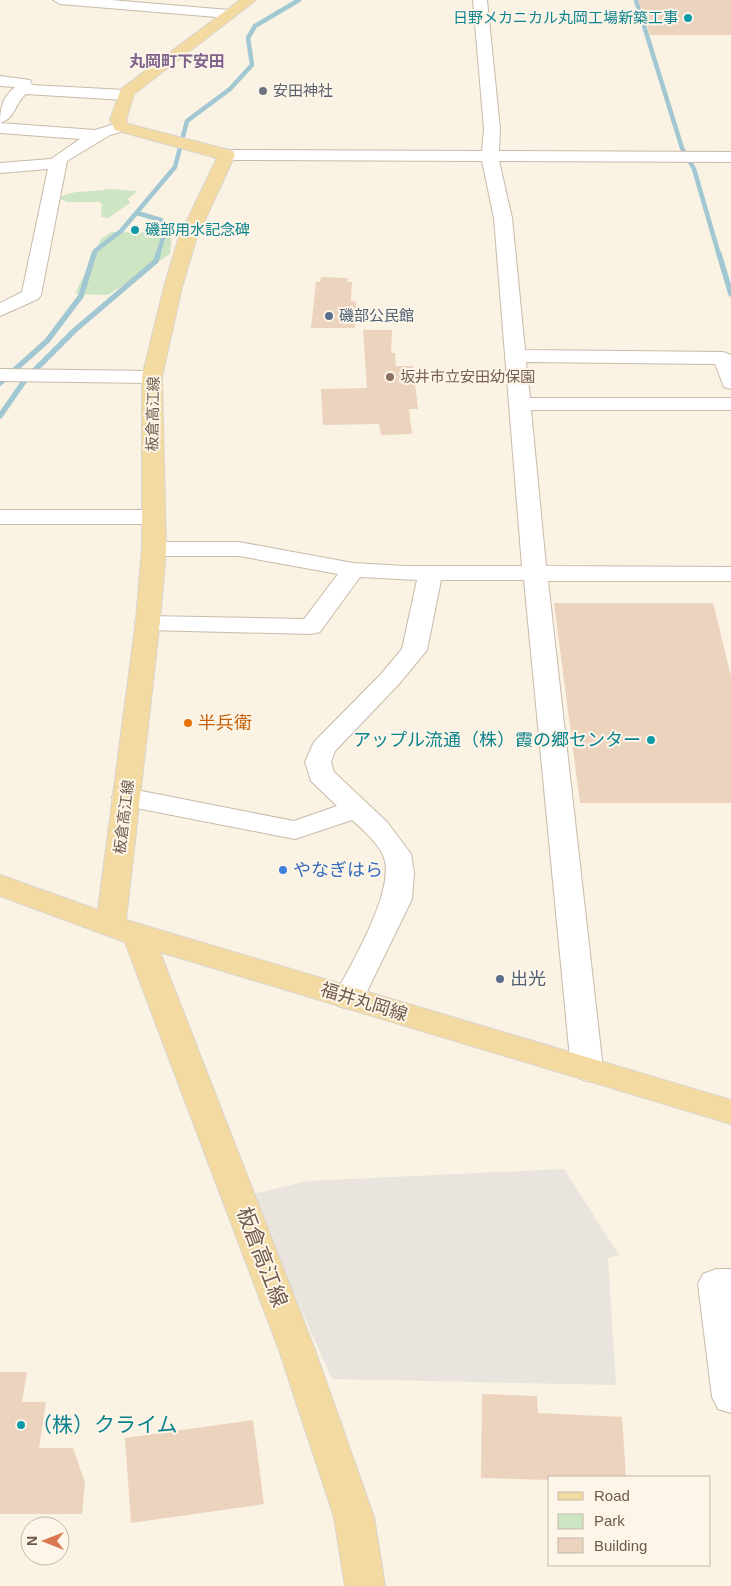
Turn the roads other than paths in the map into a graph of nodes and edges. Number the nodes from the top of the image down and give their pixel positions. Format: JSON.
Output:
{"nodes":[{"id":1,"x":60,"y":0,"type":"edge"},
{"id":2,"x":249,"y":0,"type":"edge"},
{"id":3,"x":480,"y":0,"type":"edge"},
{"id":4,"x":229,"y":14,"type":"junction"},
{"id":5,"x":0,"y":81,"type":"edge"},
{"id":6,"x":23,"y":89,"type":"junction"},
{"id":7,"x":125,"y":95,"type":"junction"},
{"id":8,"x":0,"y":118,"type":"edge"},
{"id":9,"x":121,"y":127,"type":"junction"},
{"id":10,"x":0,"y":128,"type":"edge"},
{"id":11,"x":98,"y":135,"type":"junction"},
{"id":12,"x":0,"y":144,"type":"edge"},
{"id":13,"x":18,"y":146,"type":"dead end"},
{"id":14,"x":45,"y":148,"type":"dead end"},
{"id":15,"x":72,"y":151,"type":"junction"},
{"id":16,"x":227,"y":155,"type":"junction"},
{"id":17,"x":490,"y":157,"type":"junction"},
{"id":18,"x":731,"y":157,"type":"edge"},
{"id":19,"x":58,"y":163,"type":"junction"},
{"id":20,"x":0,"y":168,"type":"edge"},
{"id":21,"x":0,"y":310,"type":"edge"},
{"id":22,"x":515,"y":356,"type":"junction"},
{"id":23,"x":0,"y":375,"type":"edge"},
{"id":24,"x":152,"y":377,"type":"junction"},
{"id":25,"x":731,"y":383,"type":"edge"},
{"id":26,"x":519,"y":404,"type":"junction"},
{"id":27,"x":731,"y":404,"type":"edge"},
{"id":28,"x":152,"y":516,"type":"junction"},
{"id":29,"x":0,"y":517,"type":"edge"},
{"id":30,"x":154,"y":548,"type":"junction"},
{"id":31,"x":353,"y":570,"type":"junction"},
{"id":32,"x":431,"y":573,"type":"junction"},
{"id":33,"x":731,"y":574,"type":"edge"},
{"id":34,"x":535,"y":575,"type":"junction"},
{"id":35,"x":147,"y":623,"type":"junction"},
{"id":36,"x":126,"y":798,"type":"junction"},
{"id":37,"x":358,"y":809,"type":"junction"},
{"id":38,"x":0,"y":885,"type":"edge"},
{"id":39,"x":124,"y":929,"type":"junction"},
{"id":40,"x":349,"y":998,"type":"junction"},
{"id":41,"x":587,"y":1069,"type":"junction"},
{"id":42,"x":731,"y":1112,"type":"edge"},
{"id":43,"x":731,"y":1284,"type":"edge"},
{"id":44,"x":731,"y":1397,"type":"edge"},
{"id":45,"x":365,"y":1586,"type":"edge"}],
"edges":[{"from":1,"to":4,"type":"street"},
{"from":2,"to":4,"type":"main road"},
{"from":3,"to":17,"type":"street"},
{"from":4,"to":7,"type":"main road"},
{"from":5,"to":6,"type":"street"},
{"from":6,"to":7,"type":"street"},
{"from":6,"to":8,"type":"street"},
{"from":7,"to":9,"type":"main road"},
{"from":9,"to":11,"type":"street"},
{"from":9,"to":16,"type":"main road"},
{"from":10,"to":11,"type":"street"},
{"from":11,"to":15,"type":"street"},
{"from":12,"to":13,"type":"street"},
{"from":14,"to":15,"type":"street"},
{"from":15,"to":19,"type":"street"},
{"from":16,"to":17,"type":"street"},
{"from":16,"to":24,"type":"main road","name":"板倉高江線"},
{"from":17,"to":18,"type":"street"},
{"from":17,"to":22,"type":"street"},
{"from":19,"to":20,"type":"street"},
{"from":19,"to":21,"type":"street"},
{"from":22,"to":25,"type":"street"},
{"from":22,"to":26,"type":"street"},
{"from":23,"to":24,"type":"street"},
{"from":24,"to":28,"type":"main road","name":"板倉高江線"},
{"from":26,"to":27,"type":"street"},
{"from":26,"to":34,"type":"street"},
{"from":28,"to":29,"type":"street"},
{"from":28,"to":30,"type":"main road","name":"板倉高江線"},
{"from":30,"to":31,"type":"street"},
{"from":30,"to":35,"type":"main road","name":"板倉高江線"},
{"from":31,"to":32,"type":"street"},
{"from":31,"to":35,"type":"street"},
{"from":32,"to":34,"type":"street"},
{"from":32,"to":37,"type":"street"},
{"from":33,"to":34,"type":"street"},
{"from":34,"to":41,"type":"street"},
{"from":35,"to":36,"type":"main road","name":"板倉高江線"},
{"from":36,"to":37,"type":"street"},
{"from":36,"to":39,"type":"main road","name":"板倉高江線"},
{"from":37,"to":40,"type":"street"},
{"from":38,"to":39,"type":"main road","name":"福井丸岡線"},
{"from":39,"to":40,"type":"main road","name":"福井丸岡線"},
{"from":39,"to":45,"type":"main road","name":"板倉高江線"},
{"from":40,"to":41,"type":"main road","name":"福井丸岡線"},
{"from":41,"to":42,"type":"main road","name":"福井丸岡線"},
{"from":43,"to":44,"type":"street"}]}
